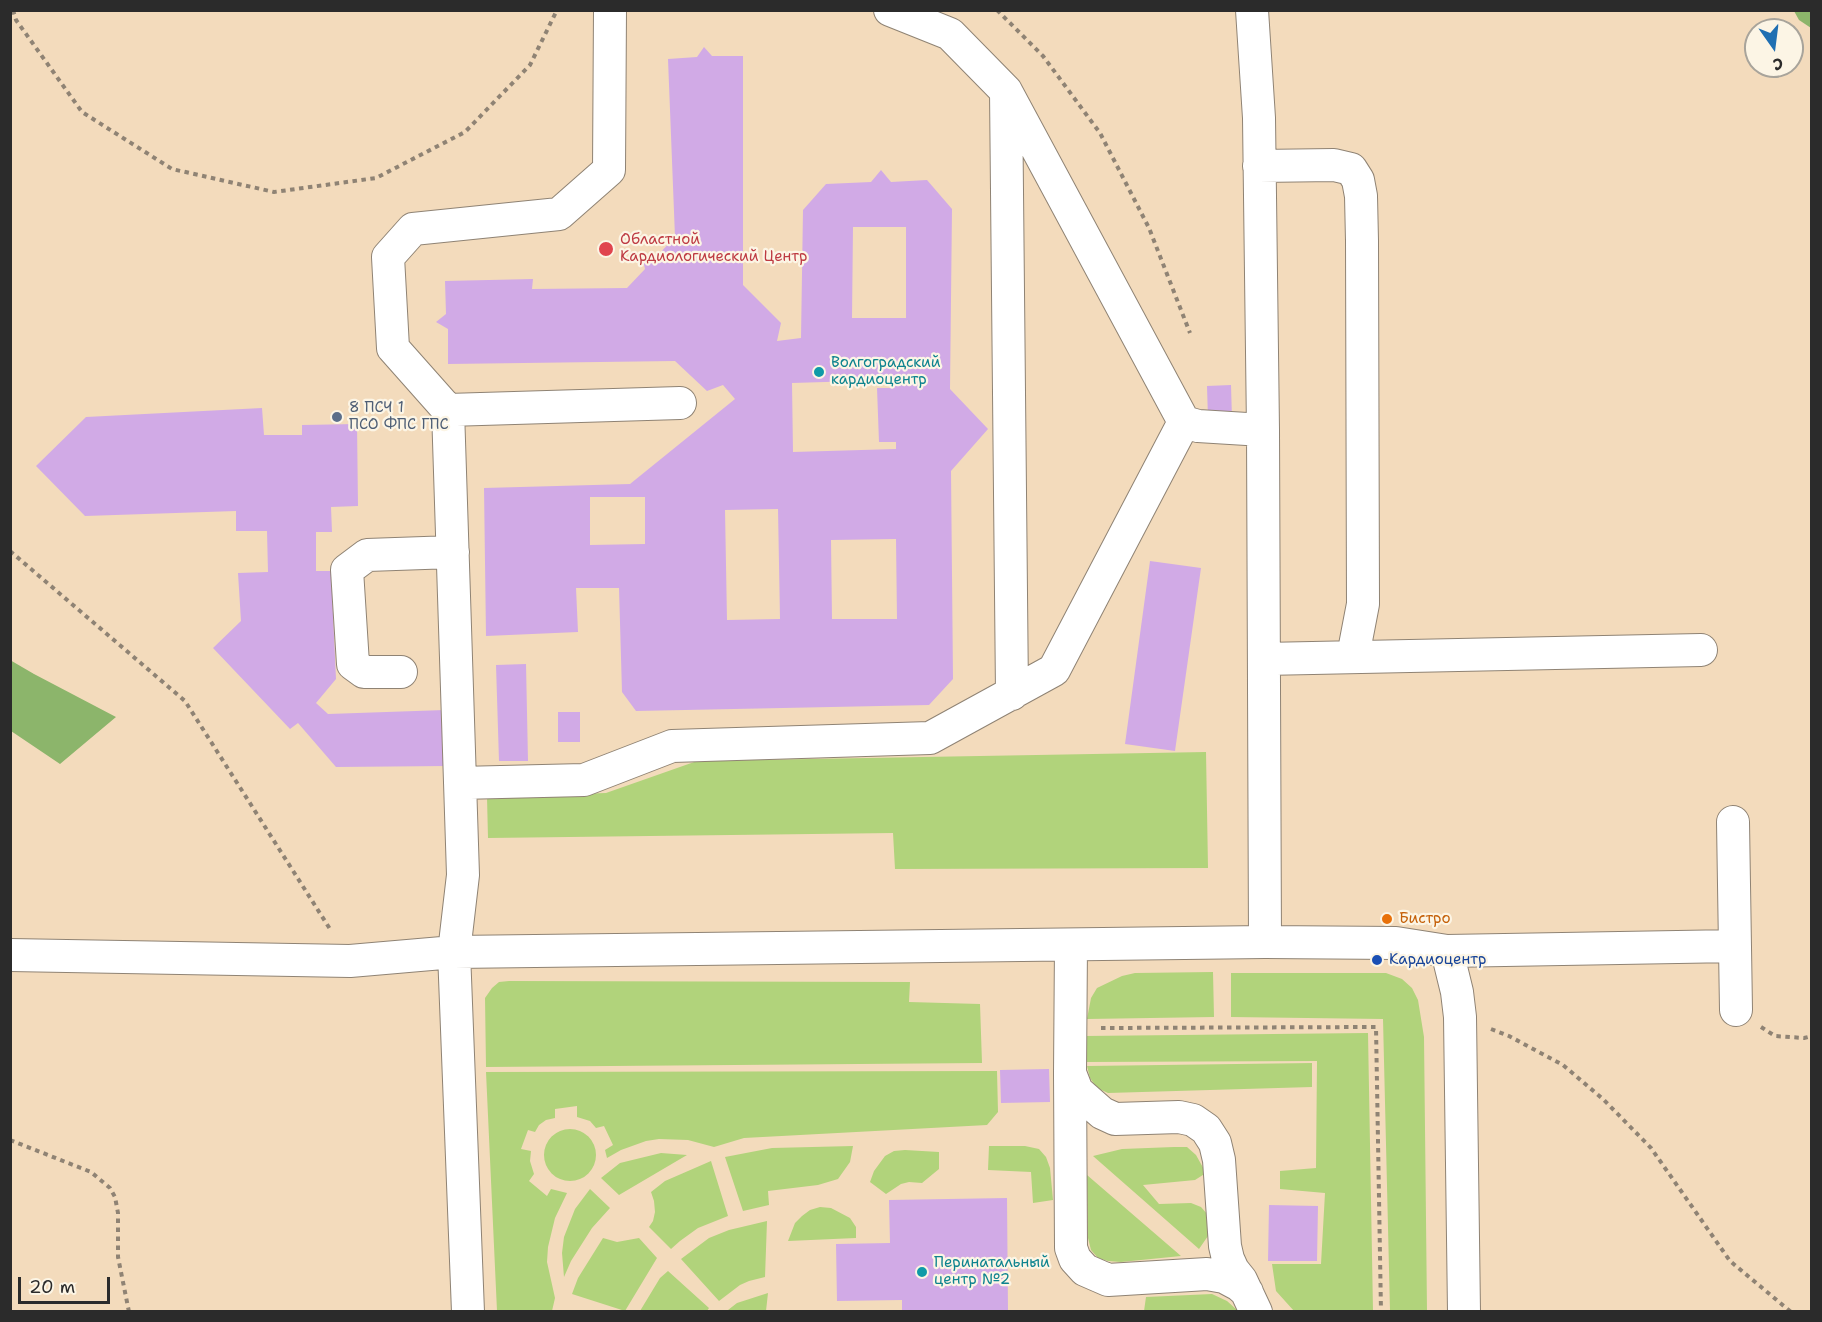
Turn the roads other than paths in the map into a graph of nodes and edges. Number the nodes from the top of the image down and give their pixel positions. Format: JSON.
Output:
{"nodes":[{"id":1,"x":610,"y":10,"type":"edge"},
{"id":2,"x":890,"y":10,"type":"edge"},
{"id":3,"x":1252,"y":10,"type":"edge"},
{"id":4,"x":1006,"y":91,"type":"junction"},
{"id":5,"x":1259,"y":166,"type":"junction"},
{"id":6,"x":680,"y":403,"type":"dead end"},
{"id":7,"x":448,"y":410,"type":"junction"},
{"id":8,"x":1184,"y":422,"type":"junction"},
{"id":9,"x":1263,"y":430,"type":"junction"},
{"id":10,"x":453,"y":552,"type":"junction"},
{"id":11,"x":1701,"y":650,"type":"dead end"},
{"id":12,"x":1353,"y":656,"type":"junction"},
{"id":13,"x":1264,"y":659,"type":"junction"},
{"id":14,"x":401,"y":672,"type":"dead end"},
{"id":15,"x":1012,"y":694,"type":"junction"},
{"id":16,"x":460,"y":783,"type":"junction"},
{"id":17,"x":1733,"y":822,"type":"dead end"},
{"id":18,"x":1265,"y":942,"type":"junction"},
{"id":19,"x":1071,"y":945,"type":"junction"},
{"id":20,"x":1735,"y":946,"type":"junction"},
{"id":21,"x":1447,"y":951,"type":"junction"},
{"id":22,"x":454,"y":952,"type":"junction"},
{"id":23,"x":10,"y":955,"type":"edge"},
{"id":24,"x":1736,"y":1010,"type":"road end"},
{"id":25,"x":1071,"y":1073,"type":"junction"},
{"id":26,"x":1251,"y":1301,"type":"edge"},
{"id":27,"x":468,"y":1311,"type":"edge"},
{"id":28,"x":1464,"y":1311,"type":"edge"}],
"edges":[{"from":1,"to":7,"type":"street"},
{"from":2,"to":4,"type":"street"},
{"from":3,"to":5,"type":"street"},
{"from":4,"to":8,"type":"street"},
{"from":4,"to":15,"type":"street"},
{"from":5,"to":9,"type":"street"},
{"from":5,"to":12,"type":"street"},
{"from":6,"to":7,"type":"street"},
{"from":7,"to":10,"type":"street"},
{"from":8,"to":9,"type":"street"},
{"from":8,"to":15,"type":"street"},
{"from":9,"to":13,"type":"street"},
{"from":10,"to":14,"type":"street"},
{"from":10,"to":16,"type":"street"},
{"from":11,"to":12,"type":"street"},
{"from":12,"to":13,"type":"street"},
{"from":13,"to":18,"type":"street"},
{"from":15,"to":16,"type":"street"},
{"from":16,"to":22,"type":"street"},
{"from":17,"to":20,"type":"street"},
{"from":18,"to":19,"type":"street"},
{"from":18,"to":21,"type":"street"},
{"from":19,"to":22,"type":"street"},
{"from":19,"to":25,"type":"street"},
{"from":20,"to":21,"type":"street"},
{"from":20,"to":24,"type":"street"},
{"from":21,"to":28,"type":"street"},
{"from":22,"to":23,"type":"street"},
{"from":22,"to":27,"type":"street"},
{"from":25,"to":26,"type":"street"},
{"from":25,"to":26,"type":"street"}]}
